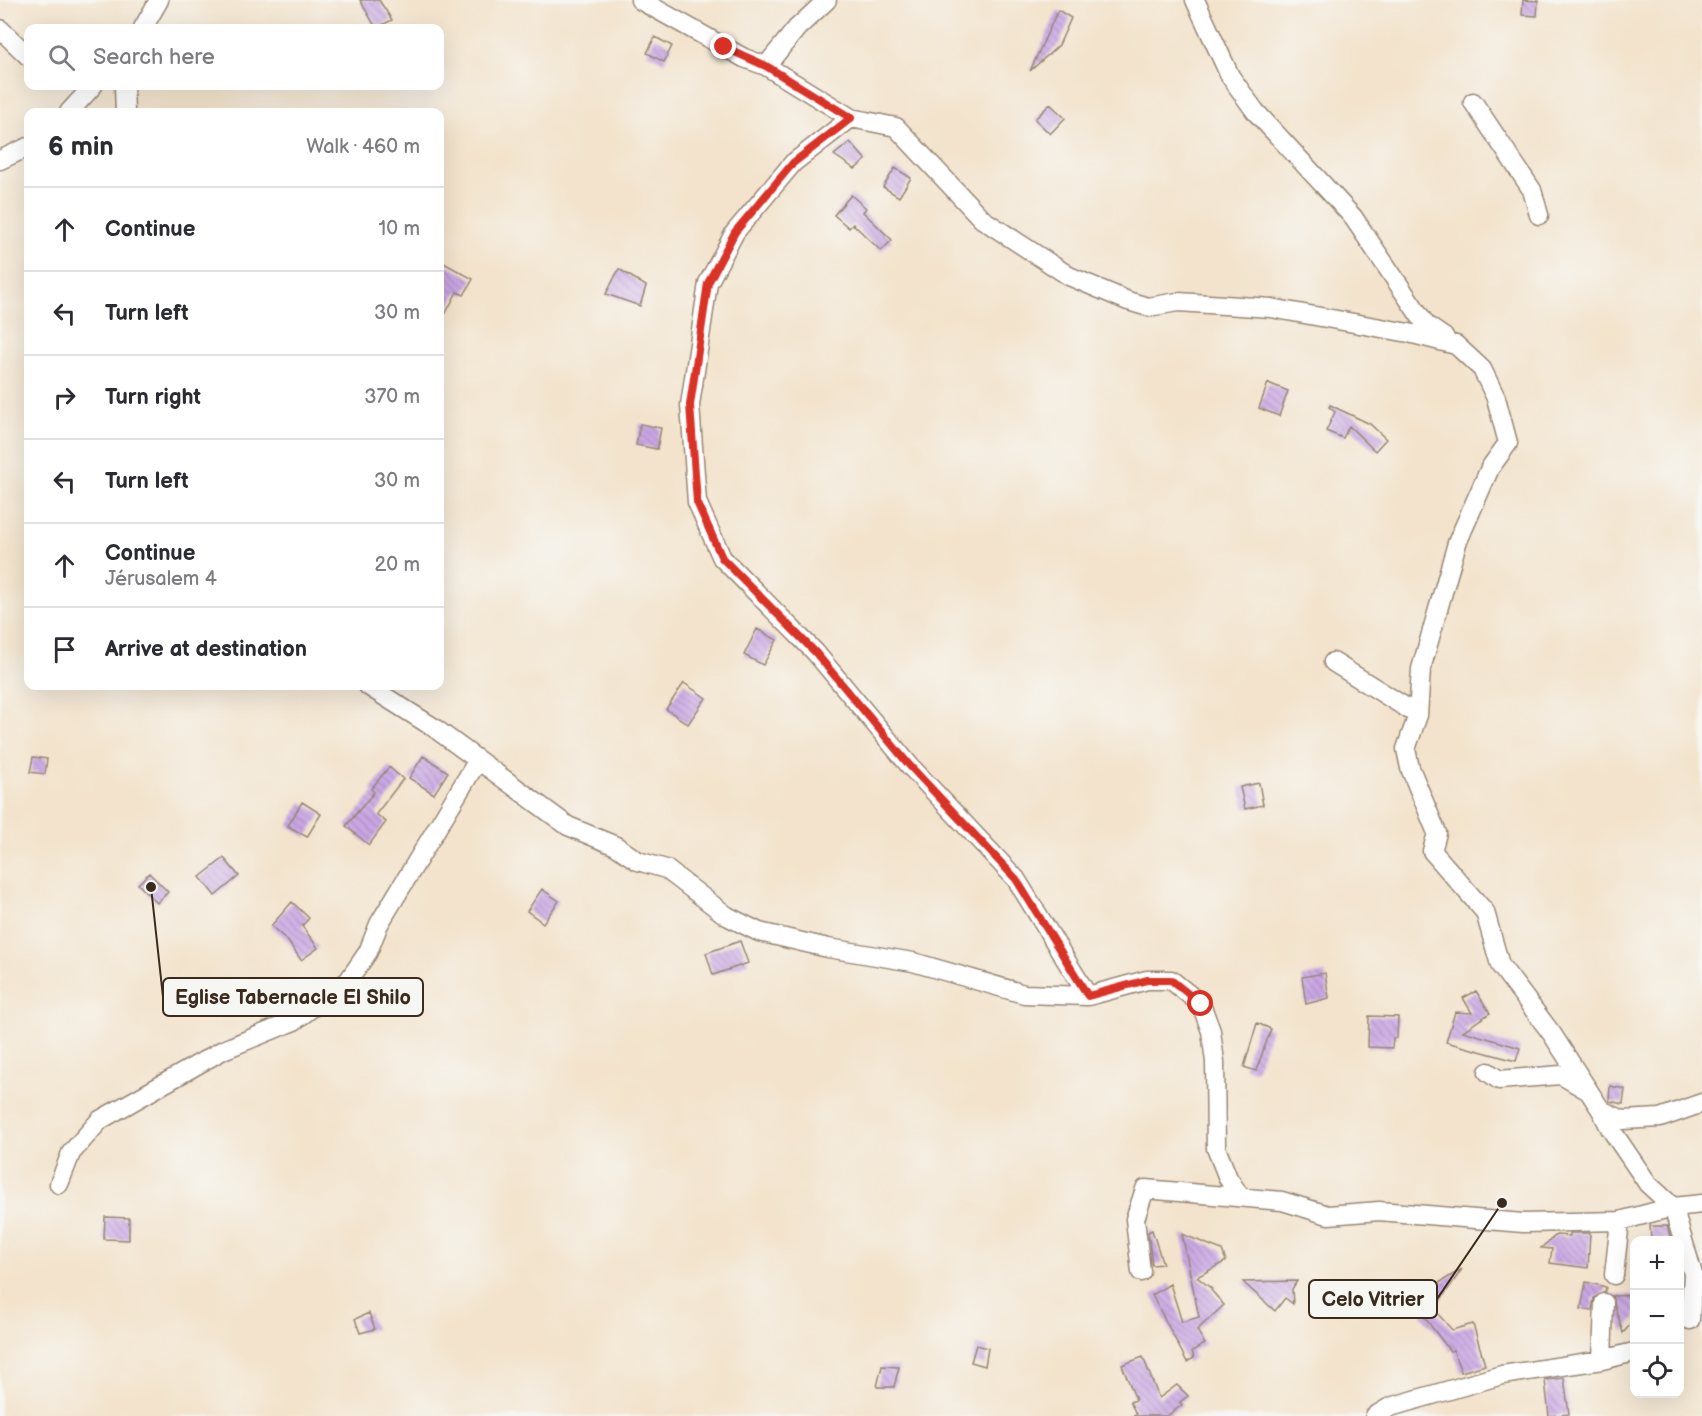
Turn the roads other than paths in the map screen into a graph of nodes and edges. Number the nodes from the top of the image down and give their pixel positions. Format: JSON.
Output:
{"nodes":[{"id":1,"x":159,"y":0,"type":"edge"},
{"id":2,"x":640,"y":0,"type":"edge"},
{"id":3,"x":826,"y":0,"type":"edge"},
{"id":4,"x":1195,"y":0,"type":"edge"},
{"id":5,"x":145,"y":24,"type":"edge"},
{"id":6,"x":0,"y":29,"type":"edge"},
{"id":7,"x":24,"y":52,"type":"edge"},
{"id":8,"x":766,"y":66,"type":"junction"},
{"id":9,"x":89,"y":90,"type":"edge"},
{"id":10,"x":124,"y":90,"type":"edge"},
{"id":11,"x":1473,"y":102,"type":"dead end"},
{"id":12,"x":73,"y":108,"type":"edge"},
{"id":13,"x":125,"y":108,"type":"edge"},
{"id":14,"x":851,"y":118,"type":"junction"},
{"id":15,"x":24,"y":149,"type":"edge"},
{"id":16,"x":0,"y":160,"type":"edge"},
{"id":17,"x":1539,"y":215,"type":"dead end"},
{"id":18,"x":1456,"y":345,"type":"junction"},
{"id":19,"x":1333,"y":662,"type":"dead end"},
{"id":20,"x":374,"y":690,"type":"edge"},
{"id":21,"x":1418,"y":715,"type":"junction"},
{"id":22,"x":478,"y":760,"type":"junction"},
{"id":23,"x":1088,"y":996,"type":"junction"},
{"id":24,"x":1488,"y":1072,"type":"dead end"},
{"id":25,"x":1587,"y":1090,"type":"junction"},
{"id":26,"x":1702,"y":1103,"type":"edge"},
{"id":27,"x":1601,"y":1110,"type":"junction"},
{"id":28,"x":59,"y":1184,"type":"dead end"},
{"id":29,"x":1239,"y":1195,"type":"junction"},
{"id":30,"x":1702,"y":1204,"type":"edge"},
{"id":31,"x":1673,"y":1207,"type":"junction"},
{"id":32,"x":1620,"y":1221,"type":"junction"},
{"id":33,"x":1141,"y":1272,"type":"dead end"},
{"id":34,"x":1614,"y":1275,"type":"dead end"},
{"id":35,"x":1604,"y":1303,"type":"dead end"},
{"id":36,"x":1691,"y":1322,"type":"edge"},
{"id":37,"x":1630,"y":1353,"type":"edge"},
{"id":38,"x":1602,"y":1360,"type":"junction"},
{"id":39,"x":1375,"y":1416,"type":"edge"}],
"edges":[{"from":1,"to":5,"type":"street"},
{"from":2,"to":8,"type":"street"},
{"from":3,"to":8,"type":"street"},
{"from":4,"to":18,"type":"street"},
{"from":6,"to":7,"type":"street"},
{"from":8,"to":14,"type":"street"},
{"from":9,"to":12,"type":"street"},
{"from":10,"to":13,"type":"street"},
{"from":11,"to":17,"type":"street"},
{"from":14,"to":18,"type":"street"},
{"from":14,"to":23,"type":"street"},
{"from":15,"to":16,"type":"street"},
{"from":18,"to":21,"type":"street"},
{"from":19,"to":21,"type":"street"},
{"from":20,"to":22,"type":"street"},
{"from":21,"to":25,"type":"street"},
{"from":22,"to":23,"type":"street"},
{"from":22,"to":28,"type":"street"},
{"from":23,"to":29,"type":"street"},
{"from":24,"to":25,"type":"street"},
{"from":25,"to":27,"type":"street"},
{"from":26,"to":27,"type":"street"},
{"from":27,"to":31,"type":"street"},
{"from":29,"to":32,"type":"street"},
{"from":29,"to":33,"type":"street"},
{"from":30,"to":31,"type":"street"},
{"from":31,"to":32,"type":"street"},
{"from":31,"to":36,"type":"street"},
{"from":32,"to":34,"type":"street"},
{"from":35,"to":38,"type":"street"},
{"from":37,"to":38,"type":"street"},
{"from":38,"to":39,"type":"street"}]}
